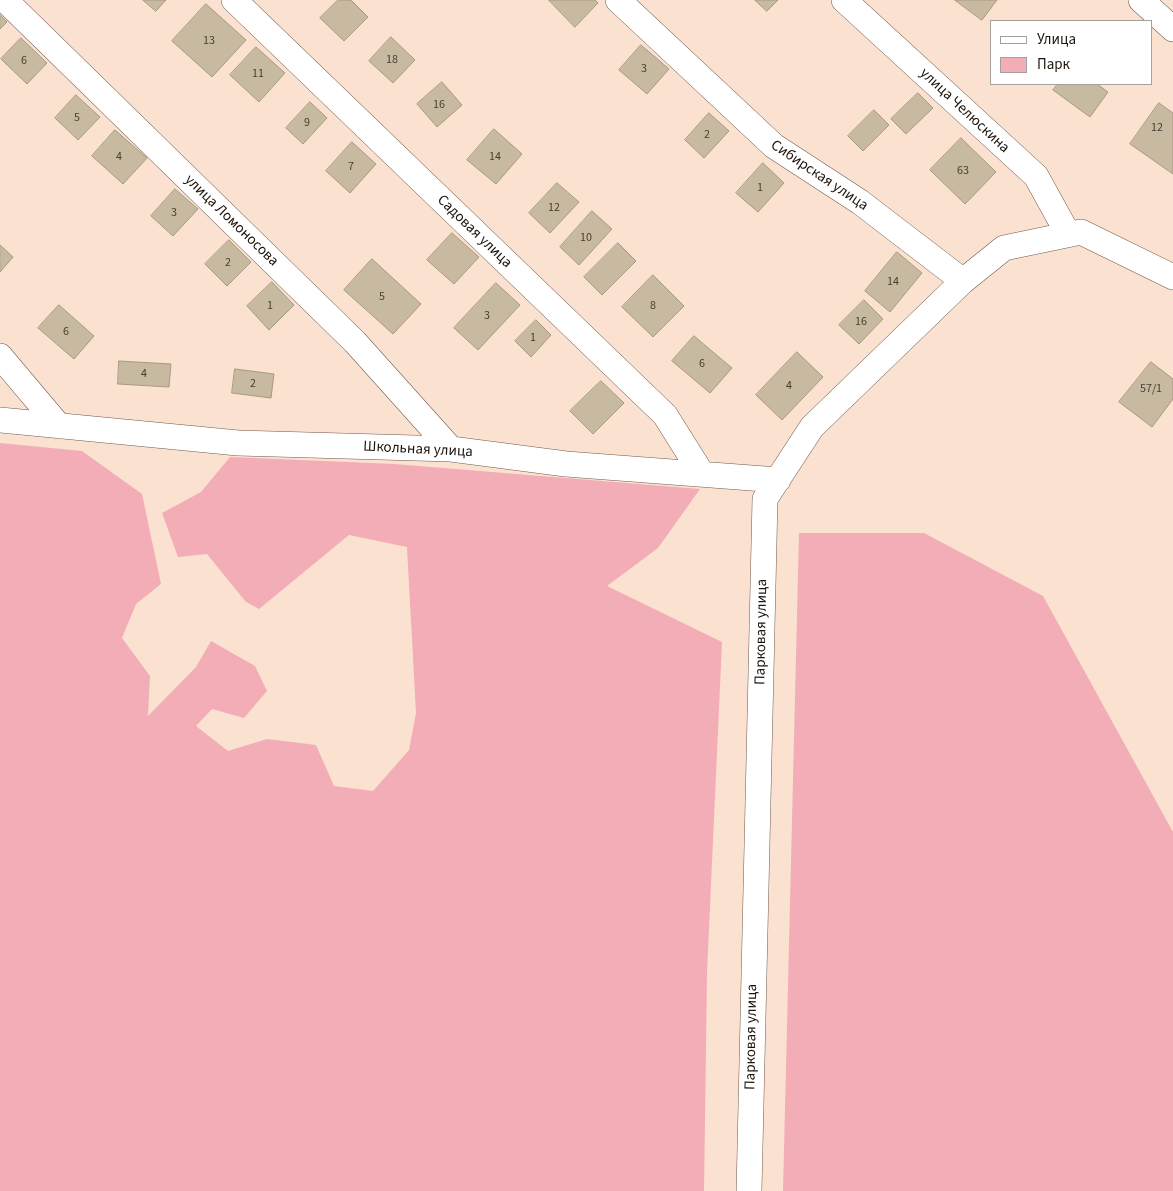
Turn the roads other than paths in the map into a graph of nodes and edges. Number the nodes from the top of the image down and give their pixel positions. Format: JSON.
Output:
{"nodes":[{"id":1,"x":5,"y":0,"type":"edge"},
{"id":2,"x":234,"y":0,"type":"edge"},
{"id":3,"x":618,"y":0,"type":"edge"},
{"id":4,"x":844,"y":0,"type":"edge"},
{"id":5,"x":1141,"y":0,"type":"edge"},
{"id":6,"x":1173,"y":29,"type":"edge"},
{"id":7,"x":1074,"y":233,"type":"junction"},
{"id":8,"x":1173,"y":277,"type":"edge"},
{"id":9,"x":963,"y":281,"type":"junction"},
{"id":10,"x":0,"y":356,"type":"edge"},
{"id":11,"x":0,"y":420,"type":"edge"},
{"id":12,"x":59,"y":426,"type":"junction"},
{"id":13,"x":451,"y":449,"type":"junction"},
{"id":14,"x":702,"y":474,"type":"junction"},
{"id":15,"x":778,"y":480,"type":"junction"},
{"id":16,"x":749,"y":1191,"type":"edge"}],
"edges":[{"from":1,"to":13,"type":"street","name":"улица Ломоносова"},
{"from":2,"to":14,"type":"street","name":"Садовая улица"},
{"from":3,"to":9,"type":"street","name":"Сибирская улица"},
{"from":4,"to":7,"type":"street","name":"улица Челюскина"},
{"from":5,"to":6,"type":"street"},
{"from":7,"to":8,"type":"street"},
{"from":7,"to":9,"type":"street","name":"Парковая улица"},
{"from":9,"to":15,"type":"street","name":"Парковая улица"},
{"from":10,"to":12,"type":"street"},
{"from":11,"to":12,"type":"street","name":"Школьная улица"},
{"from":12,"to":13,"type":"street","name":"Школьная улица"},
{"from":13,"to":14,"type":"street","name":"Школьная улица"},
{"from":14,"to":15,"type":"street","name":"Школьная улица"},
{"from":15,"to":16,"type":"street","name":"Парковая улица"}]}
